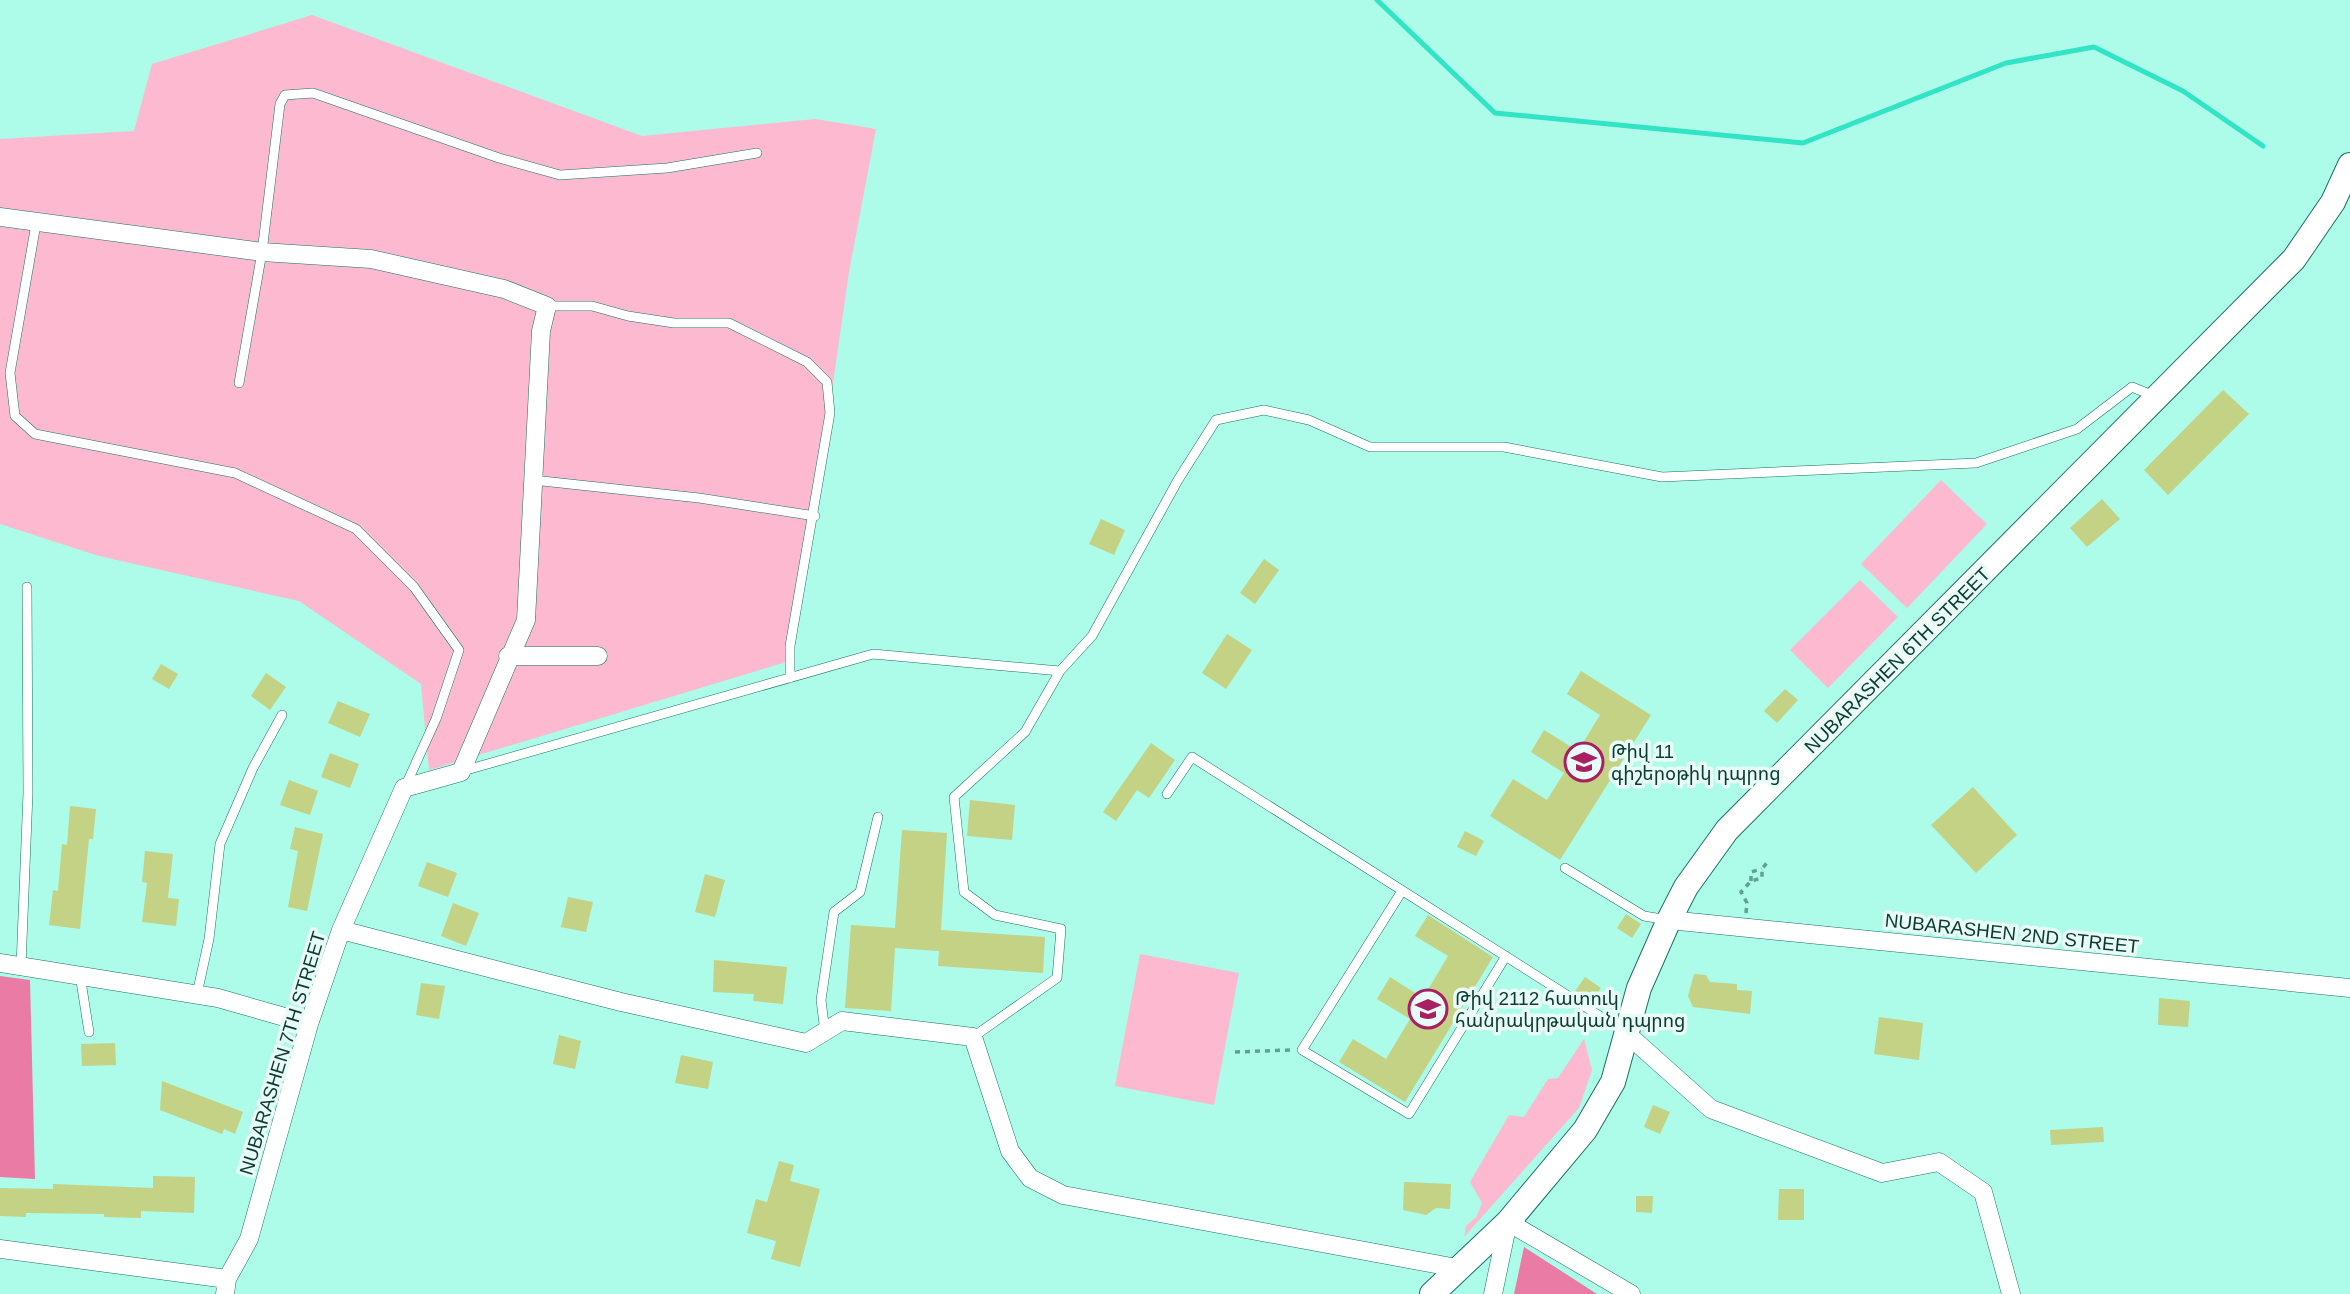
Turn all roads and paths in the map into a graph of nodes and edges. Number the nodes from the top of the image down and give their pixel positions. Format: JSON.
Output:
{"nodes":[{"id":1,"x":757,"y":153,"type":"dead end"},
{"id":2,"x":2350,"y":165,"type":"edge"},
{"id":3,"x":0,"y":217,"type":"edge"},
{"id":4,"x":36,"y":224,"type":"junction"},
{"id":5,"x":262,"y":252,"type":"junction"},
{"id":6,"x":547,"y":306,"type":"junction"},
{"id":7,"x":239,"y":383,"type":"dead end"},
{"id":8,"x":2157,"y":397,"type":"junction"},
{"id":9,"x":533,"y":480,"type":"junction"},
{"id":10,"x":815,"y":516,"type":"junction"},
{"id":11,"x":27,"y":587,"type":"dead end"},
{"id":12,"x":508,"y":656,"type":"junction"},
{"id":13,"x":598,"y":656,"type":"dead end"},
{"id":14,"x":1060,"y":671,"type":"junction"},
{"id":15,"x":790,"y":678,"type":"junction"},
{"id":16,"x":282,"y":715,"type":"dead end"},
{"id":17,"x":461,"y":772,"type":"junction"},
{"id":18,"x":404,"y":788,"type":"junction"},
{"id":19,"x":1167,"y":794,"type":"dead end"},
{"id":20,"x":878,"y":817,"type":"dead end"},
{"id":21,"x":1769,"y":860,"type":"dead end"},
{"id":22,"x":1565,"y":868,"type":"dead end"},
{"id":23,"x":1762,"y":869,"type":"junction"},
{"id":24,"x":1751,"y":881,"type":"junction"},
{"id":25,"x":1402,"y":891,"type":"junction"},
{"id":26,"x":1747,"y":903,"type":"dead end"},
{"id":27,"x":1669,"y":920,"type":"junction"},
{"id":28,"x":341,"y":930,"type":"junction"},
{"id":29,"x":1507,"y":956,"type":"junction"},
{"id":30,"x":0,"y":963,"type":"edge"},
{"id":31,"x":21,"y":966,"type":"junction"},
{"id":32,"x":80,"y":975,"type":"junction"},
{"id":33,"x":2350,"y":988,"type":"edge"},
{"id":34,"x":197,"y":994,"type":"junction"},
{"id":35,"x":309,"y":1024,"type":"junction"},
{"id":36,"x":825,"y":1031,"type":"junction"},
{"id":37,"x":89,"y":1032,"type":"dead end"},
{"id":38,"x":1626,"y":1033,"type":"junction"},
{"id":39,"x":973,"y":1037,"type":"junction"},
{"id":40,"x":1303,"y":1050,"type":"junction"},
{"id":41,"x":1235,"y":1052,"type":"dead end"},
{"id":42,"x":1508,"y":1222,"type":"junction"},
{"id":43,"x":0,"y":1249,"type":"edge"},
{"id":44,"x":1457,"y":1268,"type":"junction"},
{"id":45,"x":226,"y":1286,"type":"edge"},
{"id":46,"x":1432,"y":1294,"type":"edge"},
{"id":47,"x":1493,"y":1294,"type":"edge"},
{"id":48,"x":1631,"y":1294,"type":"edge"},
{"id":49,"x":2011,"y":1294,"type":"edge"}],
"edges":[{"from":1,"to":5,"type":"lane"},
{"from":2,"to":8,"type":"main road","name":"NUBARASHEN 6TH STREET"},
{"from":3,"to":4,"type":"street"},
{"from":4,"to":5,"type":"street"},
{"from":4,"to":18,"type":"lane"},
{"from":5,"to":6,"type":"street"},
{"from":5,"to":7,"type":"lane"},
{"from":6,"to":9,"type":"street"},
{"from":6,"to":10,"type":"lane"},
{"from":8,"to":14,"type":"lane"},
{"from":8,"to":27,"type":"main road","name":"NUBARASHEN 6TH STREET"},
{"from":9,"to":10,"type":"lane"},
{"from":9,"to":12,"type":"street"},
{"from":10,"to":15,"type":"lane"},
{"from":11,"to":31,"type":"lane"},
{"from":12,"to":13,"type":"street"},
{"from":12,"to":17,"type":"street"},
{"from":14,"to":15,"type":"lane"},
{"from":14,"to":39,"type":"lane"},
{"from":15,"to":17,"type":"lane"},
{"from":16,"to":34,"type":"lane"},
{"from":17,"to":18,"type":"street"},
{"from":18,"to":28,"type":"street","name":"NUBARASHEN 7TH STREET"},
{"from":19,"to":25,"type":"lane"},
{"from":20,"to":36,"type":"lane"},
{"from":21,"to":23,"type":"path"},
{"from":22,"to":27,"type":"lane"},
{"from":23,"to":24,"type":"path"},
{"from":23,"to":24,"type":"path"},
{"from":24,"to":26,"type":"path"},
{"from":25,"to":29,"type":"lane"},
{"from":25,"to":40,"type":"lane"},
{"from":27,"to":33,"type":"street","name":"NUBARASHEN 2ND STREET"},
{"from":27,"to":38,"type":"main road","name":"NUBARASHEN 6TH STREET"},
{"from":28,"to":35,"type":"street","name":"NUBARASHEN 7TH STREET"},
{"from":28,"to":36,"type":"street"},
{"from":29,"to":38,"type":"lane"},
{"from":29,"to":40,"type":"lane"},
{"from":30,"to":31,"type":"street"},
{"from":31,"to":32,"type":"street"},
{"from":32,"to":34,"type":"street"},
{"from":32,"to":37,"type":"lane"},
{"from":34,"to":35,"type":"street"},
{"from":35,"to":45,"type":"street","name":"NUBARASHEN 7TH STREET"},
{"from":36,"to":39,"type":"street"},
{"from":38,"to":42,"type":"main road","name":"NUBARASHEN 6TH STREET"},
{"from":38,"to":49,"type":"street"},
{"from":39,"to":44,"type":"street"},
{"from":40,"to":41,"type":"path"},
{"from":42,"to":44,"type":"main road","name":"NUBARASHEN 6TH STREET"},
{"from":42,"to":47,"type":"street"},
{"from":42,"to":48,"type":"street"},
{"from":43,"to":45,"type":"street"},
{"from":44,"to":46,"type":"main road","name":"NUBARASHEN 6TH STREET"}]}
